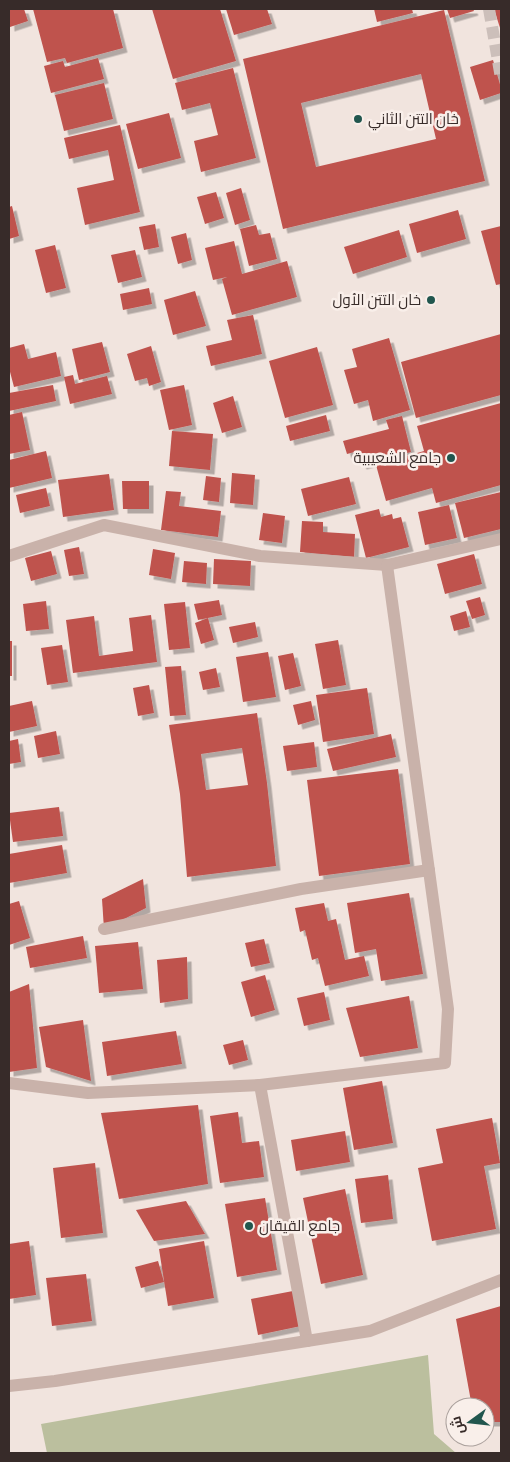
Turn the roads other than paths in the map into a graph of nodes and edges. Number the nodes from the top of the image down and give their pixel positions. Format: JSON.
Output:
{"nodes":[{"id":1,"x":501,"y":539,"type":"edge"},
{"id":2,"x":9,"y":556,"type":"edge"},
{"id":3,"x":387,"y":565,"type":"junction"},
{"id":4,"x":430,"y":870,"type":"junction"},
{"id":5,"x":104,"y":929,"type":"dead end"},
{"id":6,"x":9,"y":1083,"type":"edge"},
{"id":7,"x":260,"y":1085,"type":"junction"},
{"id":8,"x":501,"y":1280,"type":"edge"},
{"id":9,"x":307,"y":1341,"type":"junction"},
{"id":10,"x":9,"y":1386,"type":"edge"}],
"edges":[{"from":1,"to":3,"type":"street"},
{"from":2,"to":3,"type":"street"},
{"from":3,"to":4,"type":"street"},
{"from":4,"to":5,"type":"street"},
{"from":4,"to":7,"type":"street"},
{"from":6,"to":7,"type":"street"},
{"from":7,"to":9,"type":"street"},
{"from":8,"to":9,"type":"street"},
{"from":9,"to":10,"type":"street"}]}
